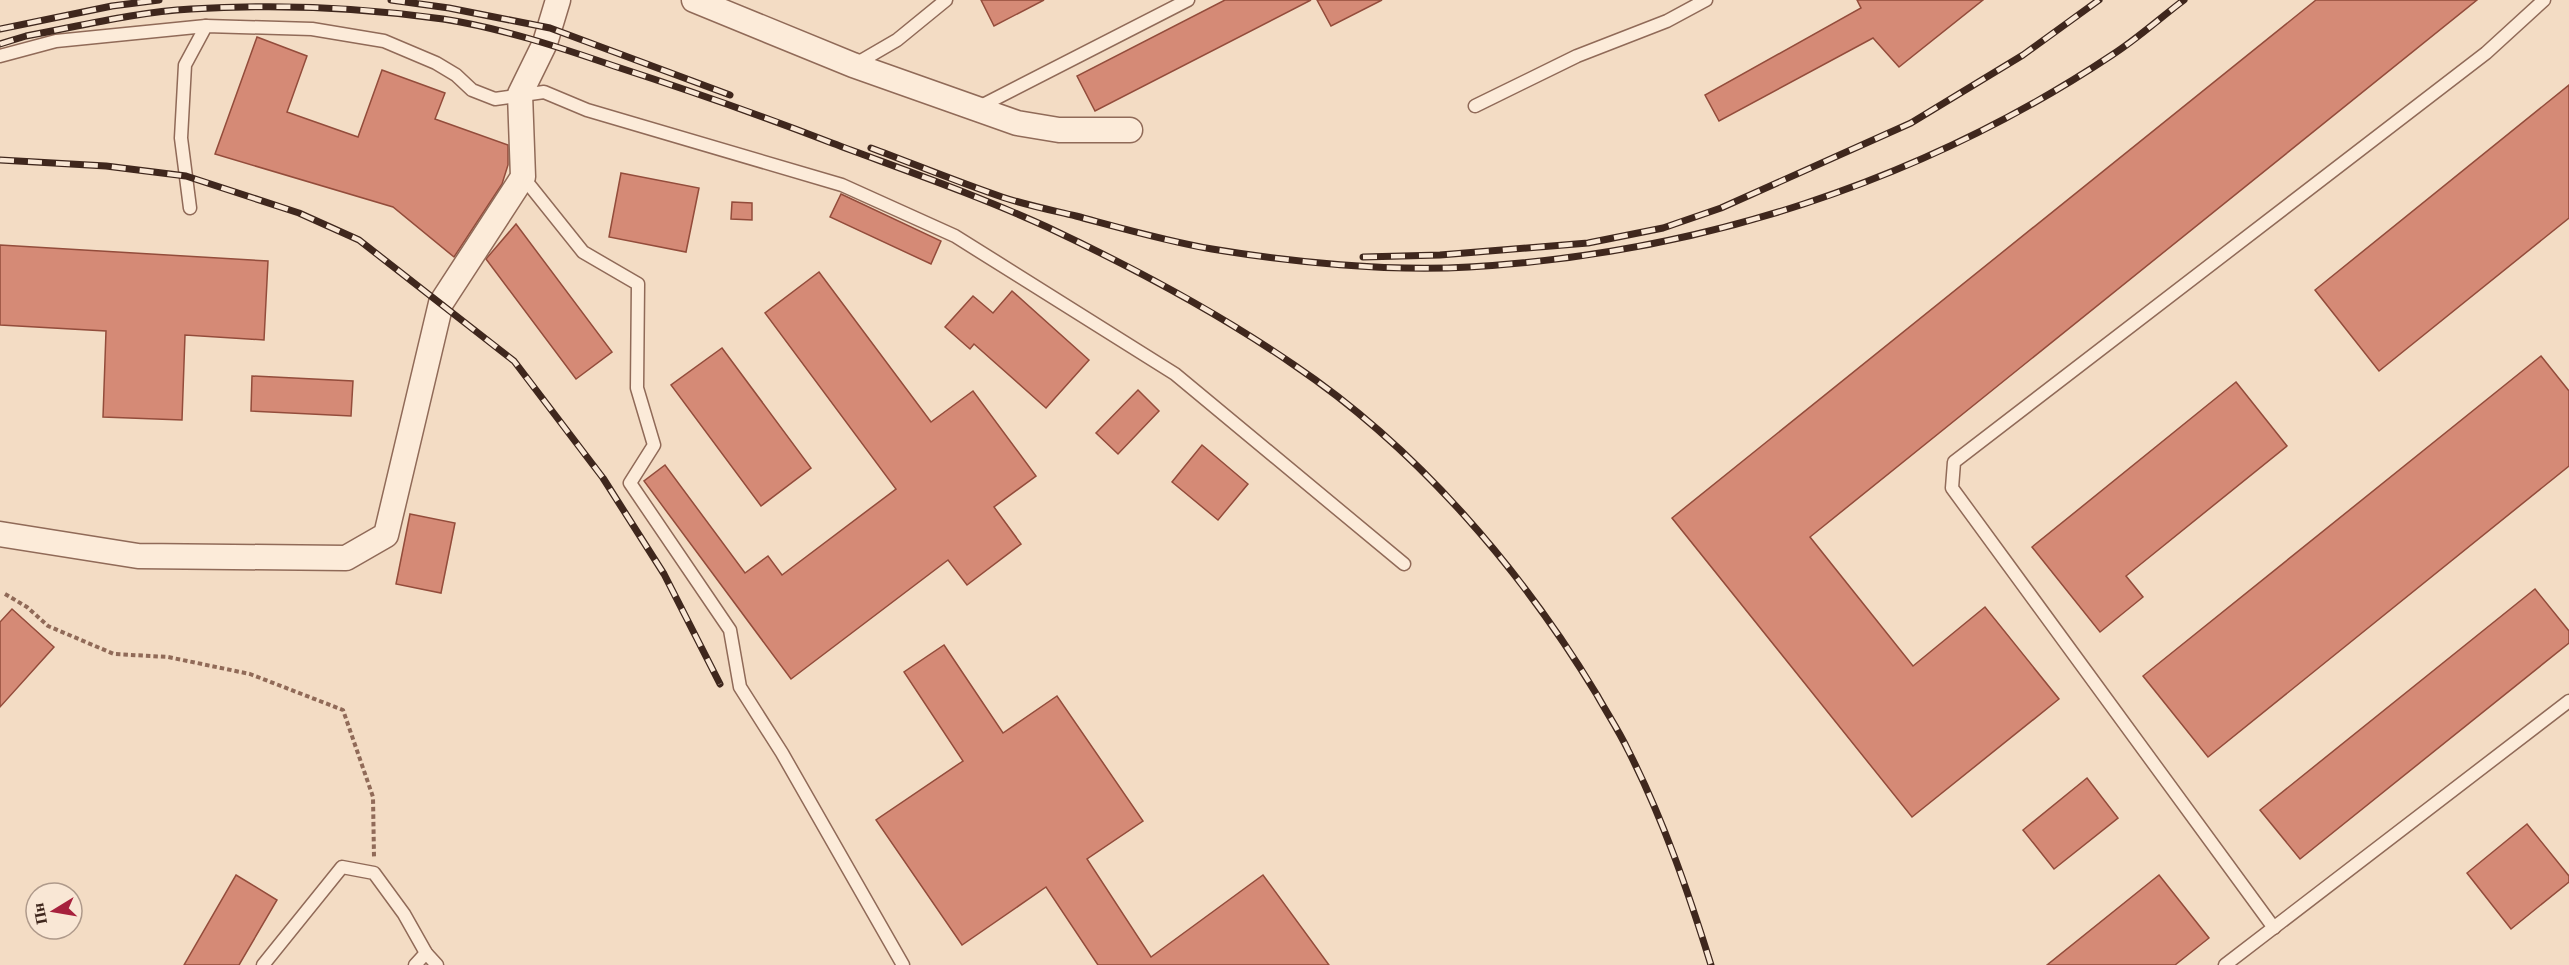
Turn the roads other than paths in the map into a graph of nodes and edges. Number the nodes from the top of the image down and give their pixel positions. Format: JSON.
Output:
{"nodes":[{"id":1,"x":558,"y":0,"type":"edge"},
{"id":2,"x":694,"y":0,"type":"edge"},
{"id":3,"x":946,"y":0,"type":"edge"},
{"id":4,"x":1188,"y":0,"type":"edge"},
{"id":5,"x":1706,"y":0,"type":"edge"},
{"id":6,"x":2544,"y":0,"type":"edge"},
{"id":7,"x":206,"y":26,"type":"junction"},
{"id":8,"x":0,"y":56,"type":"edge"},
{"id":9,"x":853,"y":65,"type":"junction"},
{"id":10,"x":520,"y":94,"type":"junction"},
{"id":11,"x":1475,"y":106,"type":"dead end"},
{"id":12,"x":976,"y":109,"type":"junction"},
{"id":13,"x":1130,"y":130,"type":"dead end"},
{"id":14,"x":523,"y":177,"type":"junction"},
{"id":15,"x":190,"y":208,"type":"dead end"},
{"id":16,"x":0,"y":534,"type":"edge"},
{"id":17,"x":1404,"y":564,"type":"dead end"},
{"id":18,"x":2569,"y":701,"type":"edge"},
{"id":19,"x":2274,"y":928,"type":"junction"},
{"id":20,"x":426,"y":953,"type":"junction"},
{"id":21,"x":263,"y":965,"type":"edge"},
{"id":22,"x":415,"y":965,"type":"edge"},
{"id":23,"x":437,"y":965,"type":"edge"},
{"id":24,"x":903,"y":965,"type":"edge"},
{"id":25,"x":2225,"y":965,"type":"edge"}],
"edges":[{"from":1,"to":10,"type":"street"},
{"from":2,"to":9,"type":"street"},
{"from":3,"to":9,"type":"lane"},
{"from":4,"to":12,"type":"lane"},
{"from":5,"to":11,"type":"lane"},
{"from":6,"to":19,"type":"lane"},
{"from":7,"to":8,"type":"lane"},
{"from":7,"to":10,"type":"lane"},
{"from":7,"to":15,"type":"lane"},
{"from":9,"to":12,"type":"street"},
{"from":10,"to":14,"type":"street"},
{"from":10,"to":17,"type":"lane"},
{"from":12,"to":13,"type":"street"},
{"from":14,"to":16,"type":"street"},
{"from":14,"to":24,"type":"lane"},
{"from":18,"to":19,"type":"lane"},
{"from":19,"to":25,"type":"lane"},
{"from":20,"to":21,"type":"lane"},
{"from":20,"to":22,"type":"lane"},
{"from":20,"to":23,"type":"lane"}]}
